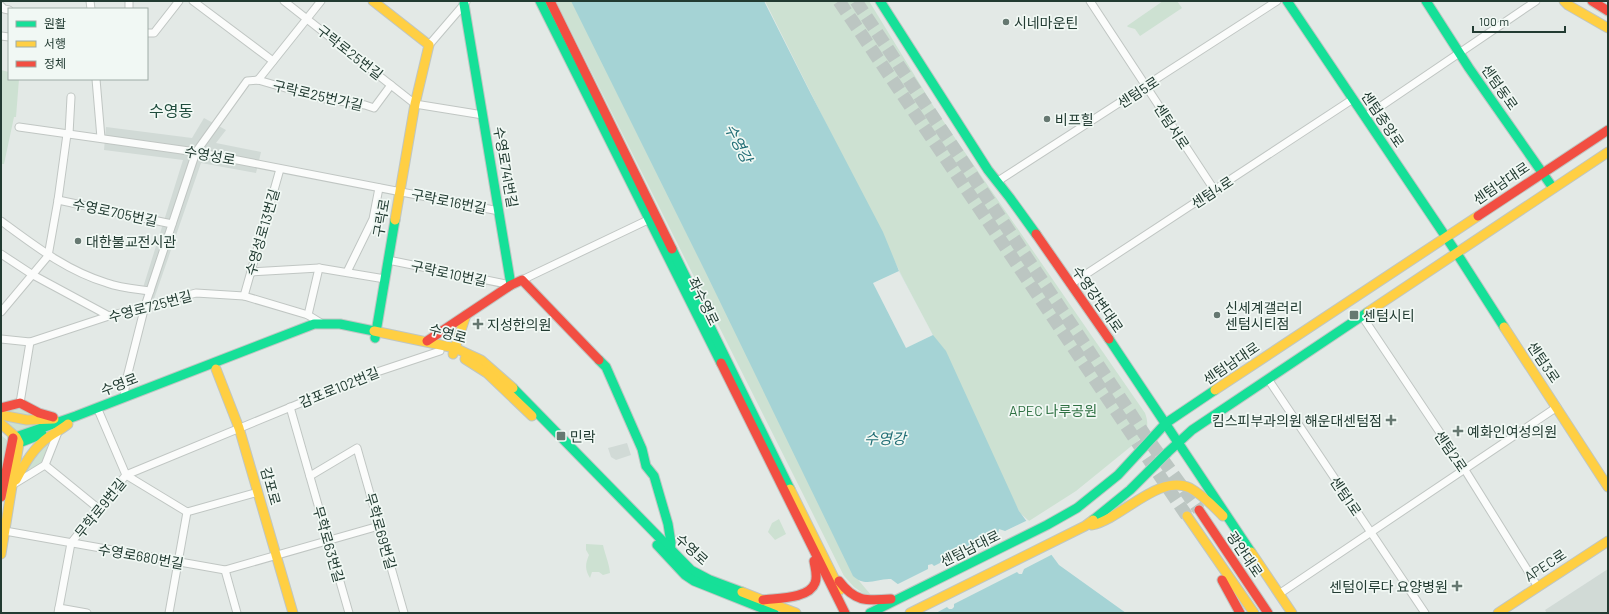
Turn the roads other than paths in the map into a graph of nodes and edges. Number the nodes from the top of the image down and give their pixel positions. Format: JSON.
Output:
{"nodes":[{"id":1,"x":179,"y":1,"type":"edge"},
{"id":2,"x":193,"y":1,"type":"edge"},
{"id":3,"x":284,"y":1,"type":"edge"},
{"id":4,"x":321,"y":1,"type":"edge"},
{"id":5,"x":373,"y":1,"type":"edge"},
{"id":6,"x":540,"y":1,"type":"edge"},
{"id":7,"x":550,"y":1,"type":"edge"},
{"id":8,"x":880,"y":1,"type":"edge"},
{"id":9,"x":1090,"y":1,"type":"edge"},
{"id":10,"x":1277,"y":1,"type":"edge"},
{"id":11,"x":1287,"y":1,"type":"edge"},
{"id":12,"x":1426,"y":1,"type":"edge"},
{"id":13,"x":1536,"y":1,"type":"edge"},
{"id":14,"x":1564,"y":1,"type":"edge"},
{"id":15,"x":1592,"y":1,"type":"edge"},
{"id":16,"x":464,"y":2,"type":"edge"},
{"id":17,"x":1608,"y":11,"type":"edge"},
{"id":18,"x":307,"y":19,"type":"junction"},
{"id":19,"x":1608,"y":28,"type":"edge"},
{"id":20,"x":151,"y":33,"type":"edge"},
{"id":21,"x":429,"y":45,"type":"junction"},
{"id":22,"x":1460,"y":54,"type":"junction"},
{"id":23,"x":273,"y":61,"type":"junction"},
{"id":24,"x":96,"y":80,"type":"edge"},
{"id":25,"x":258,"y":80,"type":"junction"},
{"id":26,"x":391,"y":85,"type":"junction"},
{"id":27,"x":1147,"y":86,"type":"junction"},
{"id":28,"x":71,"y":96,"type":"dead end"},
{"id":29,"x":1353,"y":99,"type":"junction"},
{"id":30,"x":415,"y":104,"type":"junction"},
{"id":31,"x":483,"y":115,"type":"junction"},
{"id":32,"x":1365,"y":117,"type":"junction"},
{"id":33,"x":19,"y":126,"type":"dead end"},
{"id":34,"x":1608,"y":128,"type":"edge"},
{"id":35,"x":68,"y":134,"type":"junction"},
{"id":36,"x":101,"y":138,"type":"junction"},
{"id":37,"x":196,"y":152,"type":"junction"},
{"id":38,"x":1608,"y":152,"type":"edge"},
{"id":39,"x":280,"y":168,"type":"junction"},
{"id":40,"x":1542,"y":173,"type":"junction"},
{"id":41,"x":998,"y":181,"type":"junction"},
{"id":42,"x":380,"y":188,"type":"junction"},
{"id":43,"x":1553,"y":188,"type":"junction"},
{"id":44,"x":1215,"y":191,"type":"junction"},
{"id":45,"x":400,"y":192,"type":"junction"},
{"id":46,"x":58,"y":200,"type":"junction"},
{"id":47,"x":499,"y":211,"type":"junction"},
{"id":48,"x":652,"y":218,"type":"junction"},
{"id":49,"x":1,"y":221,"type":"edge"},
{"id":50,"x":172,"y":224,"type":"junction"},
{"id":51,"x":1445,"y":237,"type":"junction"},
{"id":52,"x":1456,"y":252,"type":"junction"},
{"id":53,"x":1,"y":254,"type":"edge"},
{"id":54,"x":48,"y":256,"type":"junction"},
{"id":55,"x":388,"y":260,"type":"junction"},
{"id":56,"x":319,"y":268,"type":"junction"},
{"id":57,"x":251,"y":272,"type":"junction"},
{"id":58,"x":347,"y":272,"type":"junction"},
{"id":59,"x":33,"y":275,"type":"junction"},
{"id":60,"x":385,"y":279,"type":"junction"},
{"id":61,"x":522,"y":280,"type":"junction"},
{"id":62,"x":1071,"y":284,"type":"junction"},
{"id":63,"x":510,"y":285,"type":"junction"},
{"id":64,"x":150,"y":291,"type":"junction"},
{"id":65,"x":244,"y":296,"type":"junction"},
{"id":66,"x":145,"y":306,"type":"junction"},
{"id":67,"x":1,"y":312,"type":"edge"},
{"id":68,"x":308,"y":315,"type":"junction"},
{"id":69,"x":466,"y":315,"type":"junction"},
{"id":70,"x":109,"y":316,"type":"junction"},
{"id":71,"x":1362,"y":316,"type":"junction"},
{"id":72,"x":321,"y":324,"type":"junction"},
{"id":73,"x":375,"y":335,"type":"junction"},
{"id":74,"x":1,"y":340,"type":"edge"},
{"id":75,"x":427,"y":341,"type":"junction"},
{"id":76,"x":30,"y":342,"type":"junction"},
{"id":77,"x":440,"y":351,"type":"junction"},
{"id":78,"x":454,"y":351,"type":"junction"},
{"id":79,"x":216,"y":369,"type":"junction"},
{"id":80,"x":1268,"y":379,"type":"junction"},
{"id":81,"x":124,"y":397,"type":"junction"},
{"id":82,"x":20,"y":403,"type":"junction"},
{"id":83,"x":290,"y":407,"type":"junction"},
{"id":84,"x":1557,"y":407,"type":"junction"},
{"id":85,"x":1,"y":408,"type":"edge"},
{"id":86,"x":99,"y":412,"type":"junction"},
{"id":87,"x":1,"y":415,"type":"edge"},
{"id":88,"x":76,"y":416,"type":"junction"},
{"id":89,"x":57,"y":418,"type":"junction"},
{"id":90,"x":1166,"y":423,"type":"junction"},
{"id":91,"x":1,"y":424,"type":"edge"},
{"id":92,"x":68,"y":424,"type":"junction"},
{"id":93,"x":239,"y":428,"type":"junction"},
{"id":94,"x":1,"y":429,"type":"edge"},
{"id":95,"x":58,"y":432,"type":"junction"},
{"id":96,"x":16,"y":439,"type":"junction"},
{"id":97,"x":1178,"y":441,"type":"junction"},
{"id":98,"x":44,"y":465,"type":"junction"},
{"id":99,"x":1465,"y":470,"type":"junction"},
{"id":100,"x":126,"y":475,"type":"junction"},
{"id":101,"x":310,"y":476,"type":"junction"},
{"id":102,"x":2,"y":483,"type":"edge"},
{"id":103,"x":14,"y":484,"type":"junction"},
{"id":104,"x":1608,"y":487,"type":"edge"},
{"id":105,"x":258,"y":492,"type":"junction"},
{"id":106,"x":5,"y":497,"type":"edge"},
{"id":107,"x":98,"y":509,"type":"junction"},
{"id":108,"x":1199,"y":510,"type":"tunnel mouth"},
{"id":109,"x":186,"y":512,"type":"junction"},
{"id":110,"x":380,"y":526,"type":"junction"},
{"id":111,"x":1084,"y":526,"type":"junction"},
{"id":112,"x":1234,"y":526,"type":"junction"},
{"id":113,"x":5,"y":532,"type":"junction"},
{"id":114,"x":1371,"y":533,"type":"junction"},
{"id":115,"x":328,"y":540,"type":"junction"},
{"id":116,"x":1608,"y":542,"type":"edge"},
{"id":117,"x":71,"y":543,"type":"junction"},
{"id":118,"x":814,"y":553,"type":"junction"},
{"id":119,"x":1,"y":554,"type":"edge"},
{"id":120,"x":670,"y":554,"type":"junction"},
{"id":121,"x":276,"y":555,"type":"junction"},
{"id":122,"x":178,"y":562,"type":"junction"},
{"id":123,"x":225,"y":570,"type":"junction"},
{"id":124,"x":831,"y":572,"type":"junction"},
{"id":125,"x":1538,"y":587,"type":"junction"},
{"id":126,"x":1279,"y":594,"type":"junction"},
{"id":127,"x":899,"y":599,"type":"junction"},
{"id":128,"x":762,"y":600,"type":"junction"},
{"id":129,"x":59,"y":610,"type":"edge"},
{"id":130,"x":87,"y":613,"type":"edge"},
{"id":131,"x":169,"y":613,"type":"edge"},
{"id":132,"x":237,"y":613,"type":"edge"},
{"id":133,"x":293,"y":613,"type":"edge"},
{"id":134,"x":349,"y":613,"type":"edge"},
{"id":135,"x":404,"y":613,"type":"edge"},
{"id":136,"x":774,"y":613,"type":"edge"},
{"id":137,"x":796,"y":613,"type":"edge"},
{"id":138,"x":845,"y":613,"type":"edge"},
{"id":139,"x":851,"y":613,"type":"edge"},
{"id":140,"x":870,"y":613,"type":"edge"},
{"id":141,"x":910,"y":613,"type":"edge"},
{"id":142,"x":1240,"y":613,"type":"edge"},
{"id":143,"x":1254,"y":613,"type":"edge"},
{"id":144,"x":1268,"y":613,"type":"edge"},
{"id":145,"x":1292,"y":613,"type":"edge"},
{"id":146,"x":1425,"y":613,"type":"edge"},
{"id":147,"x":1498,"y":613,"type":"edge"}],
"edges":[{"from":1,"to":20,"type":"street"},
{"from":2,"to":23,"type":"street"},
{"from":3,"to":18,"type":"street","name":"구락로25번길"},
{"from":4,"to":18,"type":"street"},
{"from":5,"to":21,"type":"main road"},
{"from":6,"to":48,"type":"main road","name":"좌수영로"},
{"from":7,"to":48,"type":"main road","name":"좌수영로"},
{"from":8,"to":41,"type":"main road","name":"수영강변대로"},
{"from":9,"to":27,"type":"street","name":"센텀서로"},
{"from":10,"to":27,"type":"street","name":"센텀5로"},
{"from":11,"to":29,"type":"main road","name":"센텀중앙로"},
{"from":12,"to":22,"type":"main road","name":"센텀동로"},
{"from":13,"to":22,"type":"street"},
{"from":14,"to":19,"type":"main road"},
{"from":15,"to":17,"type":"main road"},
{"from":16,"to":21,"type":"street"},
{"from":16,"to":31,"type":"main road","name":"수영로741번길"},
{"from":18,"to":23,"type":"street"},
{"from":18,"to":26,"type":"street","name":"구락로25번길"},
{"from":21,"to":30,"type":"main road","name":"구락로"},
{"from":22,"to":32,"type":"street"},
{"from":22,"to":40,"type":"main road","name":"센텀동로"},
{"from":23,"to":25,"type":"street"},
{"from":24,"to":36,"type":"street"},
{"from":25,"to":26,"type":"street","name":"구락로25번가길"},
{"from":25,"to":37,"type":"street","name":"수영로705번길"},
{"from":26,"to":30,"type":"street","name":"구락로25번길"},
{"from":27,"to":41,"type":"street","name":"센텀5로"},
{"from":27,"to":44,"type":"street","name":"센텀서로"},
{"from":28,"to":35,"type":"street"},
{"from":29,"to":32,"type":"main road","name":"센텀중앙로"},
{"from":29,"to":44,"type":"street","name":"센텀4로"},
{"from":30,"to":31,"type":"street"},
{"from":30,"to":45,"type":"main road","name":"구락로"},
{"from":31,"to":47,"type":"main road","name":"수영로741번길"},
{"from":32,"to":51,"type":"main road","name":"센텀중앙로"},
{"from":33,"to":35,"type":"street","name":"수영성로"},
{"from":34,"to":40,"type":"main road","name":"센텀남대로"},
{"from":35,"to":36,"type":"street","name":"수영성로"},
{"from":35,"to":46,"type":"street"},
{"from":36,"to":37,"type":"street","name":"수영성로"},
{"from":37,"to":39,"type":"street","name":"수영성로"},
{"from":37,"to":50,"type":"street","name":"수영로705번길"},
{"from":38,"to":43,"type":"main road"},
{"from":39,"to":42,"type":"street","name":"수영성로"},
{"from":39,"to":57,"type":"street","name":"수영성로13번길"},
{"from":40,"to":43,"type":"main road","name":"센텀동로"},
{"from":40,"to":51,"type":"main road","name":"센텀남대로"},
{"from":41,"to":62,"type":"main road","name":"수영강변대로"},
{"from":42,"to":45,"type":"street","name":"수영성로"},
{"from":42,"to":58,"type":"street"},
{"from":43,"to":52,"type":"main road"},
{"from":44,"to":62,"type":"street","name":"센텀4로"},
{"from":45,"to":47,"type":"street","name":"구락로16번길"},
{"from":45,"to":55,"type":"main road","name":"구락로"},
{"from":46,"to":50,"type":"street","name":"수영로705번길"},
{"from":46,"to":54,"type":"street"},
{"from":47,"to":63,"type":"main road","name":"수영로741번길"},
{"from":48,"to":61,"type":"street"},
{"from":48,"to":118,"type":"main road","name":"좌수영로"},
{"from":48,"to":124,"type":"main road","name":"좌수영로"},
{"from":49,"to":54,"type":"street"},
{"from":50,"to":64,"type":"street","name":"수영로705번길"},
{"from":51,"to":52,"type":"main road","name":"센텀중앙로"},
{"from":51,"to":90,"type":"main road","name":"센텀남대로"},
{"from":52,"to":71,"type":"main road"},
{"from":52,"to":84,"type":"main road","name":"센텀3로"},
{"from":53,"to":59,"type":"street"},
{"from":54,"to":59,"type":"street"},
{"from":54,"to":64,"type":"street"},
{"from":55,"to":60,"type":"main road","name":"구락로"},
{"from":55,"to":63,"type":"street","name":"구락로10번길"},
{"from":56,"to":57,"type":"street"},
{"from":56,"to":58,"type":"street"},
{"from":56,"to":68,"type":"street"},
{"from":57,"to":65,"type":"street","name":"수영성로13번길"},
{"from":58,"to":60,"type":"street"},
{"from":59,"to":67,"type":"street"},
{"from":59,"to":70,"type":"street"},
{"from":60,"to":73,"type":"main road","name":"구락로"},
{"from":61,"to":63,"type":"main road"},
{"from":61,"to":120,"type":"main road"},
{"from":62,"to":90,"type":"main road","name":"수영강변대로"},
{"from":63,"to":69,"type":"main road"},
{"from":64,"to":66,"type":"street","name":"수영로705번길"},
{"from":65,"to":66,"type":"street","name":"수영로725번길"},
{"from":65,"to":68,"type":"street","name":"수영로725번길"},
{"from":66,"to":70,"type":"street","name":"수영로725번길"},
{"from":66,"to":81,"type":"street","name":"수영로705번길"},
{"from":68,"to":72,"type":"street","name":"수영로725번길"},
{"from":69,"to":75,"type":"main road"},
{"from":69,"to":78,"type":"main road"},
{"from":70,"to":76,"type":"street","name":"수영로725번길"},
{"from":71,"to":80,"type":"main road"},
{"from":71,"to":99,"type":"street","name":"센텀2로"},
{"from":72,"to":73,"type":"main road","name":"수영로"},
{"from":72,"to":81,"type":"main road","name":"수영로"},
{"from":73,"to":75,"type":"main road","name":"수영로"},
{"from":73,"to":77,"type":"main road","name":"수영로"},
{"from":73,"to":79,"type":"main road","name":"수영로"},
{"from":74,"to":76,"type":"street","name":"수영로725번길"},
{"from":75,"to":78,"type":"main road","name":"수영로"},
{"from":76,"to":82,"type":"street"},
{"from":77,"to":78,"type":"main road","name":"수영로"},
{"from":77,"to":83,"type":"street","name":"감포로102번길"},
{"from":78,"to":120,"type":"main road","name":"수영로"},
{"from":79,"to":86,"type":"main road","name":"수영로"},
{"from":79,"to":93,"type":"main road","name":"감포로"},
{"from":80,"to":97,"type":"main road"},
{"from":80,"to":114,"type":"street","name":"센텀1로"},
{"from":81,"to":88,"type":"main road","name":"수영로"},
{"from":82,"to":85,"type":"main road"},
{"from":82,"to":89,"type":"main road"},
{"from":83,"to":93,"type":"street","name":"감포로102번길"},
{"from":83,"to":101,"type":"street","name":"무학로63번길"},
{"from":84,"to":99,"type":"street"},
{"from":84,"to":104,"type":"main road","name":"센텀3로"},
{"from":86,"to":92,"type":"main road","name":"수영로"},
{"from":86,"to":100,"type":"street"},
{"from":87,"to":89,"type":"main road"},
{"from":88,"to":89,"type":"main road"},
{"from":88,"to":96,"type":"main road","name":"수영로"},
{"from":90,"to":97,"type":"main road","name":"수영강변대로"},
{"from":90,"to":127,"type":"main road","name":"센텀남대로"},
{"from":91,"to":96,"type":"main road"},
{"from":92,"to":95,"type":"main road"},
{"from":92,"to":96,"type":"main road","name":"수영로"},
{"from":93,"to":100,"type":"street","name":"무학로9번길"},
{"from":93,"to":105,"type":"main road","name":"감포로"},
{"from":94,"to":96,"type":"main road"},
{"from":95,"to":98,"type":"street"},
{"from":95,"to":103,"type":"main road"},
{"from":96,"to":102,"type":"main road"},
{"from":96,"to":106,"type":"main road"},
{"from":97,"to":111,"type":"main road"},
{"from":97,"to":112,"type":"main road","name":"수영강변대로"},
{"from":98,"to":103,"type":"street"},
{"from":98,"to":107,"type":"street"},
{"from":99,"to":114,"type":"street"},
{"from":99,"to":125,"type":"street","name":"센텀2로"},
{"from":100,"to":107,"type":"street","name":"무학로9번길"},
{"from":100,"to":109,"type":"street"},
{"from":101,"to":110,"type":"street","name":"무학로69번길"},
{"from":101,"to":115,"type":"street","name":"무학로63번길"},
{"from":102,"to":106,"type":"main road"},
{"from":103,"to":106,"type":"main road"},
{"from":105,"to":109,"type":"street"},
{"from":105,"to":121,"type":"main road","name":"감포로"},
{"from":106,"to":113,"type":"main road"},
{"from":107,"to":117,"type":"street","name":"무학로9번길"},
{"from":108,"to":144,"type":"main road","name":"광안대로"},
{"from":109,"to":122,"type":"street"},
{"from":110,"to":115,"type":"street","name":"수영로680번길"},
{"from":110,"to":135,"type":"street","name":"무학로69번길"},
{"from":111,"to":112,"type":"main road"},
{"from":111,"to":141,"type":"main road"},
{"from":112,"to":126,"type":"main road","name":"수영강변대로"},
{"from":113,"to":117,"type":"street","name":"수영로680번길"},
{"from":113,"to":119,"type":"main road"},
{"from":114,"to":126,"type":"street"},
{"from":114,"to":146,"type":"street","name":"센텀1로"},
{"from":115,"to":121,"type":"street","name":"수영로680번길"},
{"from":115,"to":134,"type":"street","name":"무학로63번길"},
{"from":116,"to":125,"type":"main road","name":"APEC로"},
{"from":117,"to":122,"type":"street","name":"수영로680번길"},
{"from":117,"to":129,"type":"street","name":"무학로9번길"},
{"from":118,"to":128,"type":"main road"},
{"from":118,"to":138,"type":"main road","name":"좌수영로"},
{"from":120,"to":128,"type":"main road","name":"수영로"},
{"from":120,"to":136,"type":"main road","name":"수영로"},
{"from":121,"to":123,"type":"street","name":"수영로680번길"},
{"from":121,"to":133,"type":"main road","name":"감포로"},
{"from":122,"to":123,"type":"street","name":"수영로680번길"},
{"from":122,"to":131,"type":"street"},
{"from":123,"to":132,"type":"street"},
{"from":124,"to":127,"type":"main road"},
{"from":124,"to":139,"type":"main road","name":"좌수영로"},
{"from":125,"to":147,"type":"main road","name":"APEC로"},
{"from":126,"to":145,"type":"main road","name":"수영강변대로"},
{"from":127,"to":140,"type":"main road","name":"센텀남대로"},
{"from":128,"to":137,"type":"main road","name":"수영로"},
{"from":129,"to":130,"type":"street"},
{"from":142,"to":143,"type":"main road","name":"광안대로"}]}
